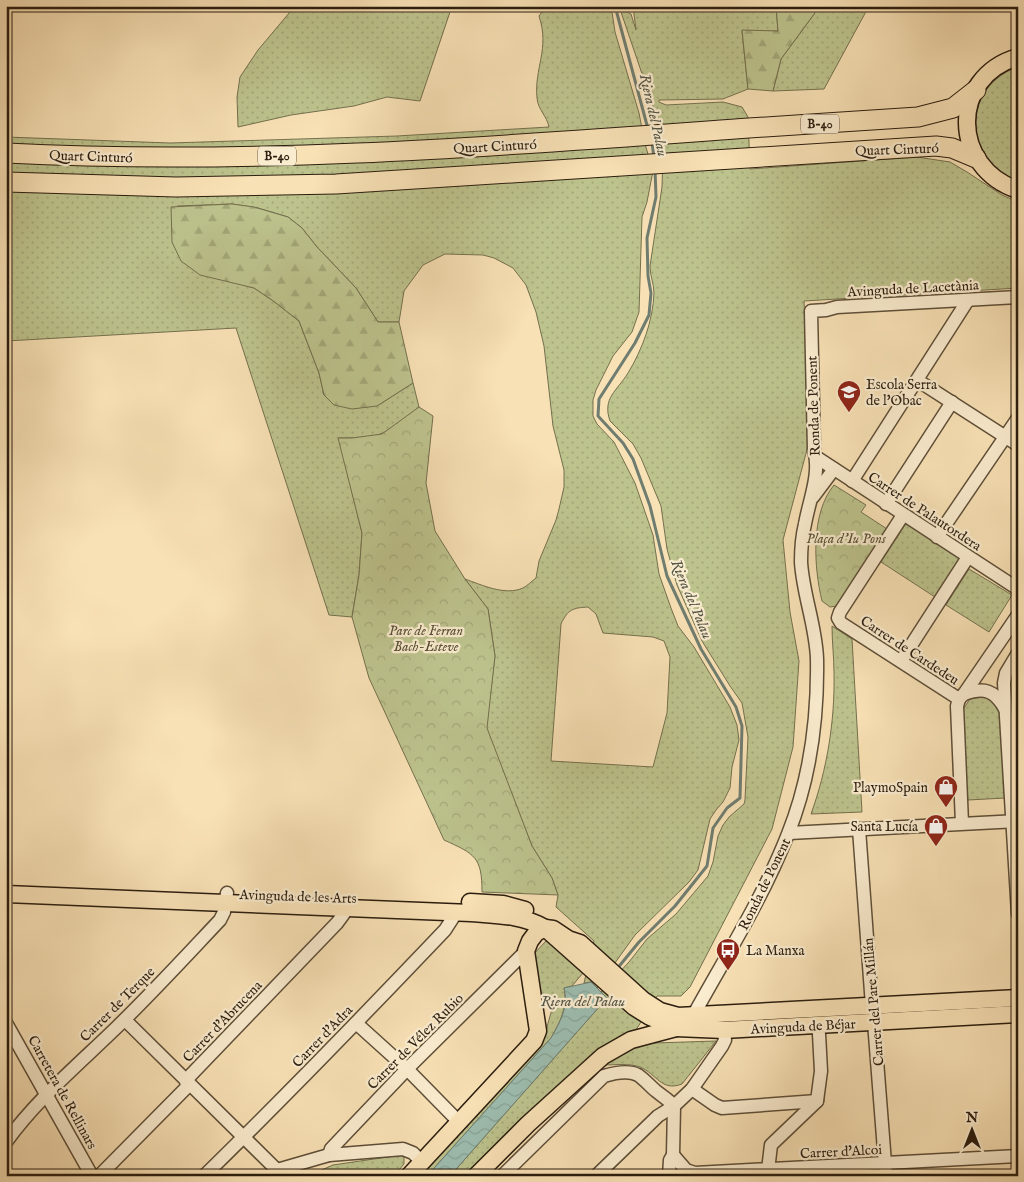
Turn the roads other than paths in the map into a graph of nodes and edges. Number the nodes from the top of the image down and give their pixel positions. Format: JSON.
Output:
{"nodes":[{"id":1,"x":1018,"y":57,"type":"edge"},
{"id":2,"x":976,"y":90,"type":"junction"},
{"id":3,"x":6,"y":153,"type":"edge"},
{"id":4,"x":976,"y":158,"type":"junction"},
{"id":5,"x":6,"y":182,"type":"edge"},
{"id":6,"x":1018,"y":190,"type":"edge"},
{"id":7,"x":1018,"y":297,"type":"edge"},
{"id":8,"x":968,"y":300,"type":"junction"},
{"id":9,"x":811,"y":310,"type":"joint"},
{"id":10,"x":917,"y":380,"type":"junction"},
{"id":11,"x":952,"y":402,"type":"junction"},
{"id":12,"x":1018,"y":418,"type":"edge"},
{"id":13,"x":1005,"y":437,"type":"junction"},
{"id":14,"x":1018,"y":445,"type":"edge"},
{"id":15,"x":816,"y":457,"type":"junction"},
{"id":16,"x":834,"y":469,"type":"junction"},
{"id":17,"x":852,"y":481,"type":"junction"},
{"id":18,"x":811,"y":500,"type":"junction"},
{"id":19,"x":886,"y":504,"type":"junction"},
{"id":20,"x":903,"y":515,"type":"junction"},
{"id":21,"x":937,"y":537,"type":"junction"},
{"id":22,"x":968,"y":557,"type":"junction"},
{"id":23,"x":1018,"y":589,"type":"edge"},
{"id":24,"x":1018,"y":615,"type":"edge"},
{"id":25,"x":1018,"y":653,"type":"edge"},
{"id":26,"x":901,"y":662,"type":"junction"},
{"id":27,"x":962,"y":696,"type":"junction"},
{"id":28,"x":1006,"y":709,"type":"junction"},
{"id":29,"x":1015,"y":821,"type":"edge"},
{"id":30,"x":962,"y":823,"type":"junction"},
{"id":31,"x":859,"y":829,"type":"junction"},
{"id":32,"x":789,"y":833,"type":"junction"},
{"id":33,"x":6,"y":884,"type":"edge"},
{"id":34,"x":6,"y":894,"type":"edge"},
{"id":35,"x":227,"y":898,"type":"junction"},
{"id":36,"x":348,"y":908,"type":"junction"},
{"id":37,"x":456,"y":913,"type":"junction"},
{"id":38,"x":1018,"y":914,"type":"edge"},
{"id":39,"x":534,"y":938,"type":"junction"},
{"id":40,"x":585,"y":952,"type":"junction"},
{"id":41,"x":1018,"y":998,"type":"edge"},
{"id":42,"x":639,"y":1004,"type":"junction"},
{"id":43,"x":797,"y":1010,"type":"junction"},
{"id":44,"x":873,"y":1014,"type":"junction"},
{"id":45,"x":1018,"y":1014,"type":"edge"},
{"id":46,"x":694,"y":1016,"type":"junction"},
{"id":47,"x":124,"y":1020,"type":"junction"},
{"id":48,"x":6,"y":1023,"type":"edge"},
{"id":49,"x":356,"y":1023,"type":"junction"},
{"id":50,"x":817,"y":1024,"type":"junction"},
{"id":51,"x":676,"y":1028,"type":"junction"},
{"id":52,"x":729,"y":1033,"type":"junction"},
{"id":53,"x":408,"y":1069,"type":"junction"},
{"id":54,"x":186,"y":1080,"type":"junction"},
{"id":55,"x":692,"y":1088,"type":"junction"},
{"id":56,"x":47,"y":1095,"type":"junction"},
{"id":57,"x":817,"y":1101,"type":"junction"},
{"id":58,"x":674,"y":1106,"type":"junction"},
{"id":59,"x":459,"y":1122,"type":"junction"},
{"id":60,"x":11,"y":1131,"type":"edge"},
{"id":61,"x":244,"y":1138,"type":"junction"},
{"id":62,"x":6,"y":1142,"type":"edge"},
{"id":63,"x":330,"y":1155,"type":"junction"},
{"id":64,"x":672,"y":1156,"type":"junction"},
{"id":65,"x":1018,"y":1156,"type":"edge"},
{"id":66,"x":422,"y":1161,"type":"junction"},
{"id":67,"x":768,"y":1170,"type":"junction"},
{"id":68,"x":885,"y":1170,"type":"edge"},
{"id":69,"x":280,"y":1173,"type":"edge"},
{"id":70,"x":507,"y":1174,"type":"edge"},
{"id":71,"x":691,"y":1174,"type":"edge"},
{"id":72,"x":92,"y":1176,"type":"edge"},
{"id":73,"x":99,"y":1176,"type":"edge"},
{"id":74,"x":204,"y":1176,"type":"edge"},
{"id":75,"x":409,"y":1176,"type":"edge"},
{"id":76,"x":476,"y":1176,"type":"edge"},
{"id":77,"x":596,"y":1176,"type":"edge"},
{"id":78,"x":669,"y":1176,"type":"edge"}],
"edges":[{"from":1,"to":2,"type":"main road"},
{"from":2,"to":3,"type":"highway","name":"Quart Cinturó","number":"B-40"},
{"from":2,"to":4,"type":"main road"},
{"from":4,"to":5,"type":"highway","name":"Quart Cinturó","number":"B-40"},
{"from":4,"to":6,"type":"main road"},
{"from":7,"to":8,"type":"street","name":"Avinguda de Lacetània"},
{"from":8,"to":9,"type":"street","name":"Avinguda de Lacetània"},
{"from":8,"to":10,"type":"street"},
{"from":9,"to":15,"type":"street","name":"Ronda de Ponent"},
{"from":10,"to":11,"type":"street"},
{"from":10,"to":17,"type":"street"},
{"from":11,"to":13,"type":"street"},
{"from":11,"to":19,"type":"street"},
{"from":12,"to":13,"type":"street"},
{"from":13,"to":14,"type":"street"},
{"from":13,"to":21,"type":"street"},
{"from":15,"to":16,"type":"street","name":"Carrer de Palautordera"},
{"from":15,"to":18,"type":"street","name":"Ronda de Ponent"},
{"from":16,"to":17,"type":"street","name":"Carrer de Palautordera"},
{"from":16,"to":18,"type":"street","name":"Ronda de Ponent"},
{"from":17,"to":19,"type":"street","name":"Carrer de Palautordera"},
{"from":18,"to":32,"type":"street","name":"Ronda de Ponent"},
{"from":19,"to":20,"type":"street","name":"Carrer de Palautordera"},
{"from":20,"to":21,"type":"street","name":"Carrer de Palautordera"},
{"from":20,"to":26,"type":"street","name":"Carrer de Cardedeu"},
{"from":21,"to":22,"type":"street","name":"Carrer de Palautordera"},
{"from":22,"to":23,"type":"street","name":"Carrer de Palautordera"},
{"from":22,"to":26,"type":"street"},
{"from":24,"to":27,"type":"street"},
{"from":25,"to":28,"type":"street"},
{"from":26,"to":27,"type":"street","name":"Carrer de Cardedeu"},
{"from":27,"to":28,"type":"street"},
{"from":27,"to":30,"type":"street","name":"Carrer de Cardedeu"},
{"from":28,"to":29,"type":"street"},
{"from":29,"to":30,"type":"street"},
{"from":29,"to":38,"type":"street"},
{"from":30,"to":31,"type":"street"},
{"from":31,"to":32,"type":"street"},
{"from":31,"to":44,"type":"street","name":"Carrer del Pare Millán"},
{"from":32,"to":46,"type":"street","name":"Ronda de Ponent"},
{"from":33,"to":35,"type":"main road","name":"Avinguda de les Arts"},
{"from":34,"to":35,"type":"main road","name":"Avinguda de les Arts"},
{"from":35,"to":36,"type":"main road","name":"Avinguda de les Arts"},
{"from":35,"to":40,"type":"main road","name":"Avinguda de les Arts"},
{"from":35,"to":47,"type":"street","name":"Carrer de Terque"},
{"from":36,"to":37,"type":"main road","name":"Avinguda de les Arts"},
{"from":36,"to":54,"type":"street","name":"Carrer d'Abrucena"},
{"from":37,"to":39,"type":"main road","name":"Avinguda de les Arts"},
{"from":37,"to":49,"type":"street","name":"Carrer d'Adra"},
{"from":39,"to":40,"type":"main road","name":"Avinguda de les Arts"},
{"from":39,"to":53,"type":"street","name":"Carrer de Vélez Rubio"},
{"from":39,"to":59,"type":"main road"},
{"from":40,"to":42,"type":"main road"},
{"from":41,"to":44,"type":"main road","name":"Avinguda de Béjar"},
{"from":42,"to":46,"type":"main road","name":"Avinguda de Béjar"},
{"from":42,"to":51,"type":"main road","name":"Avinguda de Béjar"},
{"from":43,"to":44,"type":"main road","name":"Avinguda de Béjar"},
{"from":43,"to":46,"type":"main road","name":"Avinguda de Béjar"},
{"from":43,"to":52,"type":"main road","name":"Avinguda de Béjar"},
{"from":44,"to":45,"type":"main road","name":"Avinguda de Béjar"},
{"from":44,"to":50,"type":"main road","name":"Avinguda de Béjar"},
{"from":44,"to":68,"type":"street","name":"Carrer del Pare Millán"},
{"from":46,"to":51,"type":"street","name":"Ronda de Ponent"},
{"from":47,"to":54,"type":"street"},
{"from":47,"to":56,"type":"street","name":"Carrer de Terque"},
{"from":48,"to":56,"type":"street","name":"Carretera de Rellinars"},
{"from":49,"to":53,"type":"street"},
{"from":49,"to":61,"type":"street","name":"Carrer d'Adra"},
{"from":50,"to":52,"type":"main road","name":"Avinguda de Béjar"},
{"from":50,"to":57,"type":"street"},
{"from":51,"to":52,"type":"main road","name":"Avinguda de Béjar"},
{"from":51,"to":76,"type":"main road","name":"Ronda de Ponent"},
{"from":52,"to":55,"type":"street"},
{"from":53,"to":59,"type":"street"},
{"from":53,"to":63,"type":"street","name":"Carrer de Vélez Rubio"},
{"from":54,"to":61,"type":"street"},
{"from":54,"to":73,"type":"street","name":"Carrer d'Abrucena"},
{"from":55,"to":57,"type":"street"},
{"from":55,"to":58,"type":"street"},
{"from":56,"to":60,"type":"street","name":"Carrer de Terque"},
{"from":56,"to":72,"type":"street","name":"Carretera de Rellinars"},
{"from":57,"to":67,"type":"street"},
{"from":58,"to":64,"type":"street"},
{"from":58,"to":70,"type":"street"},
{"from":58,"to":77,"type":"street"},
{"from":59,"to":66,"type":"main road"},
{"from":60,"to":62,"type":"street","name":"Carrer de Terque"},
{"from":61,"to":69,"type":"street"},
{"from":61,"to":74,"type":"street","name":"Carrer d'Adra"},
{"from":63,"to":66,"type":"street"},
{"from":63,"to":69,"type":"street"},
{"from":64,"to":71,"type":"street","name":"Carrer d'Alcoi"},
{"from":64,"to":78,"type":"street"},
{"from":65,"to":68,"type":"street","name":"Carrer d'Alcoi"},
{"from":66,"to":75,"type":"main road"},
{"from":67,"to":68,"type":"street","name":"Carrer d'Alcoi"},
{"from":67,"to":71,"type":"street","name":"Carrer d'Alcoi"}]}
